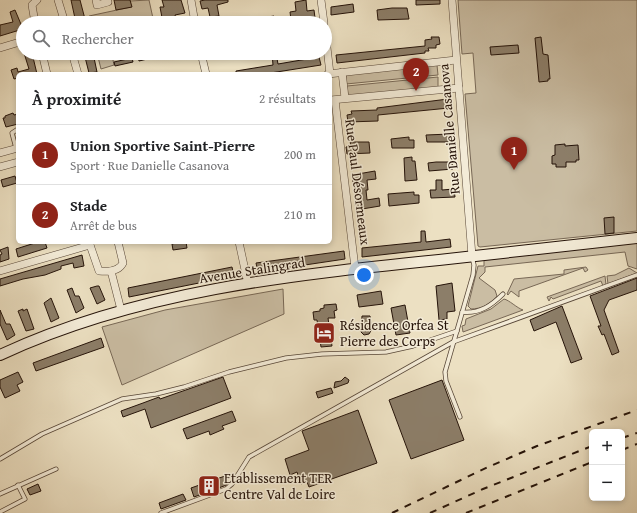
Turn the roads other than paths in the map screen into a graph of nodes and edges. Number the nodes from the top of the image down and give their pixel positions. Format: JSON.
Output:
{"nodes":[{"id":1,"x":37,"y":0,"type":"edge"},
{"id":2,"x":58,"y":0,"type":"edge"},
{"id":3,"x":96,"y":0,"type":"edge"},
{"id":4,"x":191,"y":0,"type":"edge"},
{"id":5,"x":321,"y":0,"type":"edge"},
{"id":6,"x":452,"y":0,"type":"edge"},
{"id":7,"x":108,"y":2,"type":"dead end"},
{"id":8,"x":34,"y":16,"type":"edge"},
{"id":9,"x":63,"y":16,"type":"edge"},
{"id":10,"x":194,"y":16,"type":"edge"},
{"id":11,"x":323,"y":16,"type":"edge"},
{"id":12,"x":16,"y":43,"type":"edge"},
{"id":13,"x":0,"y":48,"type":"edge"},
{"id":14,"x":44,"y":60,"type":"edge"},
{"id":15,"x":74,"y":60,"type":"edge"},
{"id":16,"x":203,"y":60,"type":"edge"},
{"id":17,"x":328,"y":60,"type":"edge"},
{"id":18,"x":456,"y":60,"type":"junction"},
{"id":19,"x":47,"y":72,"type":"edge"},
{"id":20,"x":77,"y":72,"type":"edge"},
{"id":21,"x":206,"y":72,"type":"edge"},
{"id":22,"x":329,"y":72,"type":"edge"},
{"id":23,"x":342,"y":72,"type":"junction"},
{"id":24,"x":332,"y":74,"type":"edge"},
{"id":25,"x":458,"y":88,"type":"junction"},
{"id":26,"x":345,"y":98,"type":"junction"},
{"id":27,"x":332,"y":100,"type":"edge"},
{"id":28,"x":16,"y":130,"type":"edge"},
{"id":29,"x":16,"y":145,"type":"edge"},
{"id":30,"x":16,"y":148,"type":"edge"},
{"id":31,"x":0,"y":153,"type":"edge"},
{"id":32,"x":16,"y":163,"type":"edge"},
{"id":33,"x":0,"y":167,"type":"edge"},
{"id":34,"x":637,"y":238,"type":"edge"},
{"id":35,"x":87,"y":244,"type":"edge"},
{"id":36,"x":90,"y":244,"type":"edge"},
{"id":37,"x":118,"y":244,"type":"edge"},
{"id":38,"x":239,"y":244,"type":"edge"},
{"id":39,"x":472,"y":256,"type":"junction"},
{"id":40,"x":355,"y":268,"type":"junction"},
{"id":41,"x":0,"y":271,"type":"edge"},
{"id":42,"x":111,"y":271,"type":"junction"},
{"id":43,"x":637,"y":275,"type":"edge"},
{"id":44,"x":248,"y":284,"type":"junction"},
{"id":45,"x":503,"y":294,"type":"dead end"},
{"id":46,"x":121,"y":310,"type":"junction"},
{"id":47,"x":462,"y":312,"type":"junction"},
{"id":48,"x":457,"y":332,"type":"junction"},
{"id":49,"x":453,"y":342,"type":"junction"},
{"id":50,"x":0,"y":356,"type":"edge"},
{"id":51,"x":460,"y":417,"type":"dead end"},
{"id":52,"x":0,"y":459,"type":"edge"},
{"id":53,"x":56,"y":469,"type":"dead end"},
{"id":54,"x":18,"y":485,"type":"junction"},
{"id":55,"x":0,"y":494,"type":"edge"},
{"id":56,"x":0,"y":512,"type":"edge"},
{"id":57,"x":161,"y":513,"type":"edge"}],
"edges":[{"from":1,"to":8,"type":"street"},
{"from":2,"to":9,"type":"street"},
{"from":3,"to":7,"type":"street"},
{"from":4,"to":10,"type":"street"},
{"from":5,"to":11,"type":"street"},
{"from":6,"to":18,"type":"street","name":"Rue Danielle Casanova"},
{"from":12,"to":13,"type":"street"},
{"from":14,"to":19,"type":"street"},
{"from":15,"to":20,"type":"street"},
{"from":16,"to":21,"type":"street"},
{"from":17,"to":22,"type":"street"},
{"from":18,"to":23,"type":"street"},
{"from":18,"to":25,"type":"street","name":"Rue Danielle Casanova"},
{"from":23,"to":24,"type":"street"},
{"from":23,"to":26,"type":"street"},
{"from":25,"to":26,"type":"street"},
{"from":25,"to":39,"type":"street","name":"Rue Danielle Casanova"},
{"from":26,"to":27,"type":"street"},
{"from":27,"to":40,"type":"street","name":"Rue Paul Désormeaux"},
{"from":28,"to":29,"type":"lane"},
{"from":30,"to":31,"type":"street"},
{"from":32,"to":33,"type":"street"},
{"from":34,"to":39,"type":"street","name":"Avenue Stalingrad"},
{"from":35,"to":41,"type":"street"},
{"from":36,"to":42,"type":"street"},
{"from":37,"to":42,"type":"street"},
{"from":38,"to":44,"type":"street"},
{"from":39,"to":40,"type":"street","name":"Avenue Stalingrad"},
{"from":39,"to":47,"type":"lane"},
{"from":40,"to":44,"type":"street","name":"Avenue Stalingrad"},
{"from":42,"to":46,"type":"street"},
{"from":43,"to":49,"type":"lane"},
{"from":44,"to":46,"type":"street","name":"Avenue Stalingrad"},
{"from":45,"to":47,"type":"lane"},
{"from":46,"to":50,"type":"street","name":"Avenue Stalingrad"},
{"from":47,"to":48,"type":"lane"},
{"from":48,"to":49,"type":"lane"},
{"from":48,"to":52,"type":"lane"},
{"from":49,"to":51,"type":"lane"},
{"from":49,"to":57,"type":"lane"},
{"from":53,"to":54,"type":"lane"},
{"from":54,"to":55,"type":"lane"},
{"from":54,"to":56,"type":"lane"}]}
